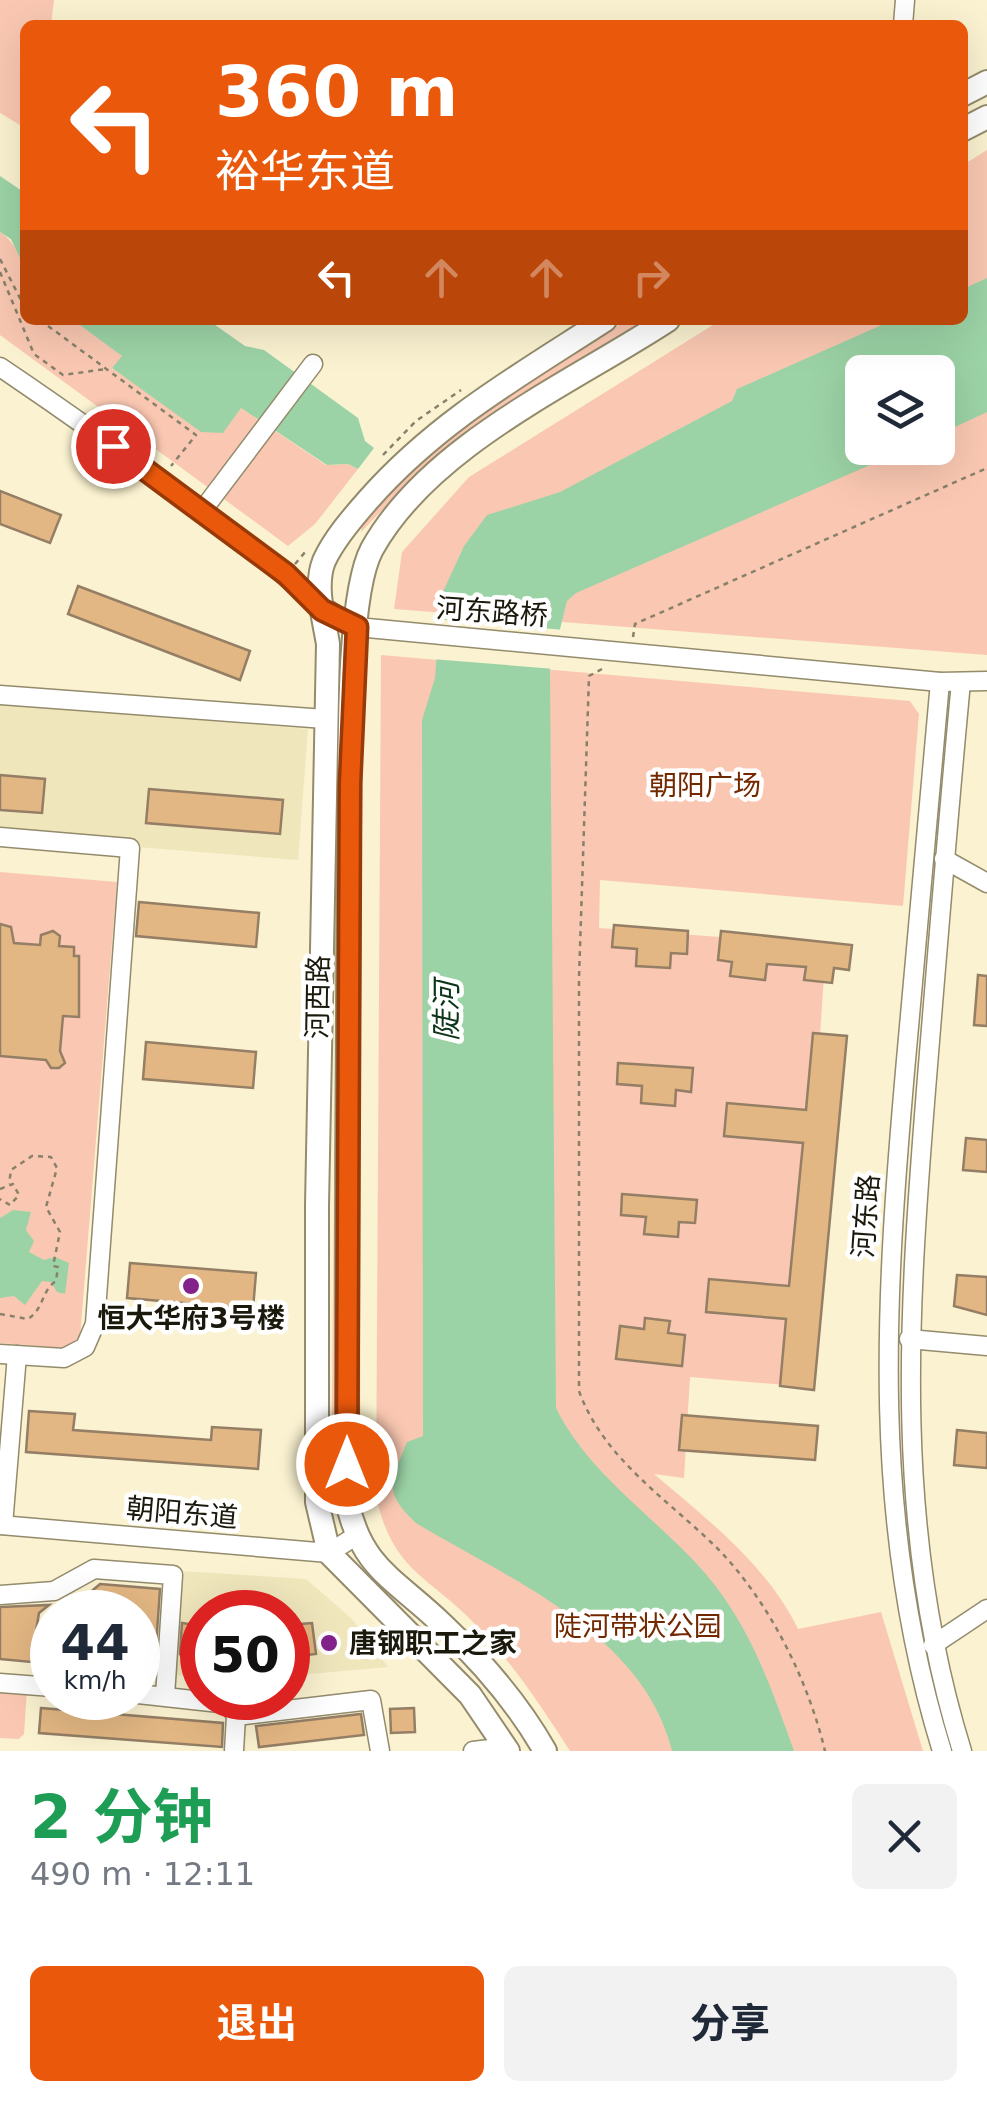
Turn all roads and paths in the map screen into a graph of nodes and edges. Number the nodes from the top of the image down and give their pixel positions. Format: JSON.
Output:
{"nodes":[{"id":1,"x":0,"y":260,"type":"edge"},
{"id":2,"x":0,"y":272,"type":"edge"},
{"id":3,"x":20,"y":298,"type":"edge"},
{"id":4,"x":20,"y":320,"type":"edge"},
{"id":5,"x":22,"y":325,"type":"edge"},
{"id":6,"x":47,"y":325,"type":"edge"},
{"id":7,"x":598,"y":325,"type":"edge"},
{"id":8,"x":660,"y":325,"type":"edge"},
{"id":9,"x":313,"y":364,"type":"dead end"},
{"id":10,"x":0,"y":367,"type":"edge"},
{"id":11,"x":106,"y":369,"type":"junction"},
{"id":12,"x":987,"y":468,"type":"edge"},
{"id":13,"x":168,"y":469,"type":"dead end"},
{"id":14,"x":202,"y":511,"type":"junction"},
{"id":15,"x":322,"y":610,"type":"junction"},
{"id":16,"x":357,"y":627,"type":"junction"},
{"id":17,"x":630,"y":650,"type":"junction"},
{"id":18,"x":603,"y":668,"type":"dead end"},
{"id":19,"x":987,"y":681,"type":"edge"},
{"id":20,"x":940,"y":682,"type":"junction"},
{"id":21,"x":960,"y":682,"type":"junction"},
{"id":22,"x":0,"y":695,"type":"edge"},
{"id":23,"x":325,"y":719,"type":"junction"},
{"id":24,"x":0,"y":836,"type":"edge"},
{"id":25,"x":944,"y":859,"type":"junction"},
{"id":26,"x":987,"y":883,"type":"edge"},
{"id":27,"x":9,"y":1184,"type":"junction"},
{"id":28,"x":0,"y":1188,"type":"edge"},
{"id":29,"x":0,"y":1199,"type":"edge"},
{"id":30,"x":0,"y":1314,"type":"edge"},
{"id":31,"x":909,"y":1340,"type":"junction"},
{"id":32,"x":987,"y":1346,"type":"edge"},
{"id":33,"x":9,"y":1355,"type":"edge"},
{"id":34,"x":2,"y":1525,"type":"edge"},
{"id":35,"x":354,"y":1537,"type":"junction"},
{"id":36,"x":329,"y":1553,"type":"junction"},
{"id":37,"x":0,"y":1595,"type":"edge"},
{"id":38,"x":987,"y":1610,"type":"edge"},
{"id":39,"x":932,"y":1644,"type":"junction"},
{"id":40,"x":0,"y":1683,"type":"edge"},
{"id":41,"x":30,"y":1685,"type":"edge"},
{"id":42,"x":160,"y":1696,"type":"edge"},
{"id":43,"x":165,"y":1696,"type":"junction"},
{"id":44,"x":180,"y":1698,"type":"edge"},
{"id":45,"x":310,"y":1707,"type":"edge"},
{"id":46,"x":236,"y":1720,"type":"edge"},
{"id":47,"x":505,"y":1746,"type":"edge"},
{"id":48,"x":234,"y":1751,"type":"edge"},
{"id":49,"x":380,"y":1751,"type":"edge"},
{"id":50,"x":474,"y":1751,"type":"edge"},
{"id":51,"x":545,"y":1751,"type":"edge"},
{"id":52,"x":826,"y":1751,"type":"edge"},
{"id":53,"x":942,"y":1751,"type":"edge"},
{"id":54,"x":962,"y":1751,"type":"edge"}],
"edges":[{"from":1,"to":3,"type":"path"},
{"from":2,"to":4,"type":"path"},
{"from":5,"to":11,"type":"path"},
{"from":6,"to":11,"type":"path"},
{"from":7,"to":15,"type":"main road","name":"河西路"},
{"from":8,"to":16,"type":"main road","name":"河西路"},
{"from":9,"to":14,"type":"street"},
{"from":10,"to":14,"type":"street","name":"河东路桥"},
{"from":11,"to":13,"type":"path"},
{"from":12,"to":17,"type":"path"},
{"from":14,"to":15,"type":"street","name":"河东路桥"},
{"from":15,"to":16,"type":"street","name":"河东路桥"},
{"from":15,"to":23,"type":"main road","name":"河西路"},
{"from":16,"to":17,"type":"street","name":"河东路桥"},
{"from":16,"to":35,"type":"main road","name":"河西路"},
{"from":17,"to":20,"type":"street"},
{"from":18,"to":52,"type":"path"},
{"from":19,"to":21,"type":"street"},
{"from":20,"to":21,"type":"street"},
{"from":20,"to":53,"type":"street","name":"河东路"},
{"from":21,"to":25,"type":"street","name":"河东路"},
{"from":22,"to":23,"type":"street"},
{"from":23,"to":36,"type":"main road","name":"河西路"},
{"from":24,"to":33,"type":"street"},
{"from":25,"to":26,"type":"street"},
{"from":25,"to":31,"type":"street","name":"河东路"},
{"from":27,"to":28,"type":"path"},
{"from":27,"to":29,"type":"path"},
{"from":27,"to":30,"type":"path"},
{"from":31,"to":32,"type":"street"},
{"from":31,"to":39,"type":"street","name":"河东路"},
{"from":33,"to":34,"type":"street"},
{"from":34,"to":36,"type":"street","name":"朝阳东道"},
{"from":35,"to":36,"type":"street"},
{"from":35,"to":51,"type":"main road"},
{"from":36,"to":47,"type":"main road"},
{"from":37,"to":43,"type":"street"},
{"from":38,"to":39,"type":"street"},
{"from":39,"to":54,"type":"street","name":"河东路"},
{"from":40,"to":41,"type":"street"},
{"from":42,"to":43,"type":"street"},
{"from":43,"to":44,"type":"street"},
{"from":45,"to":49,"type":"street"},
{"from":46,"to":48,"type":"street"},
{"from":47,"to":50,"type":"street"}]}
